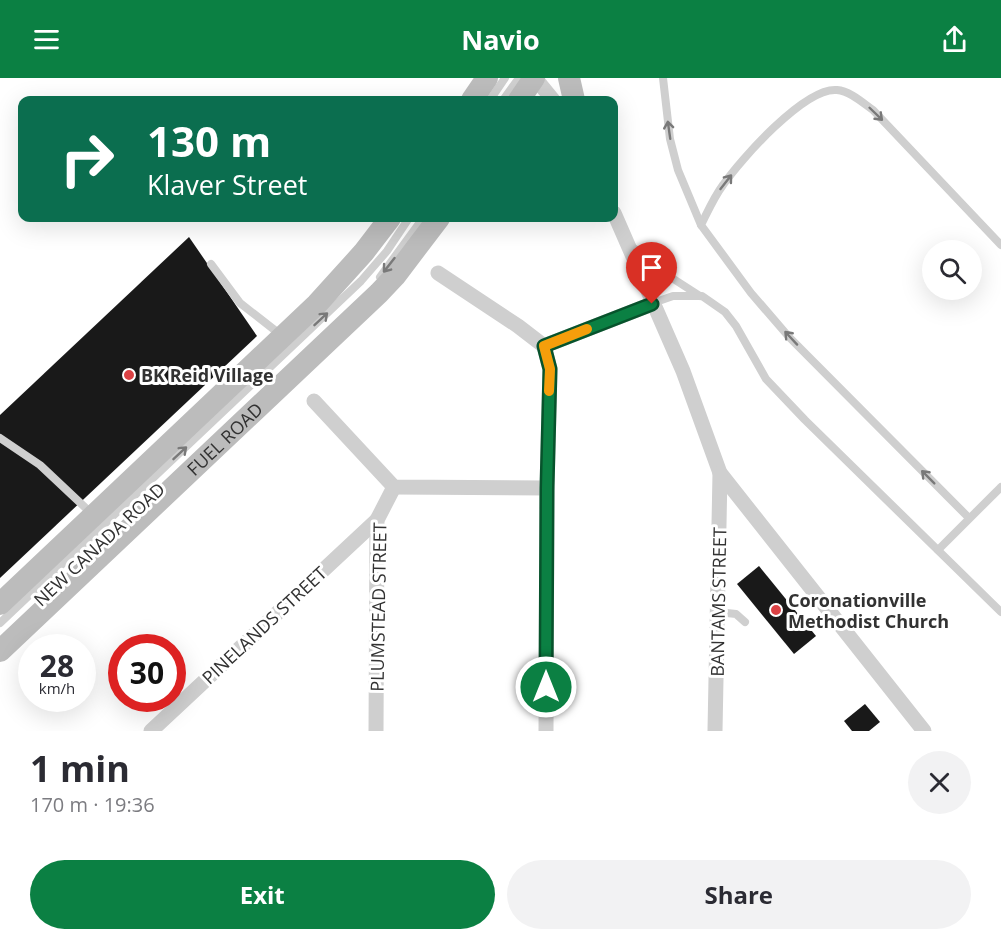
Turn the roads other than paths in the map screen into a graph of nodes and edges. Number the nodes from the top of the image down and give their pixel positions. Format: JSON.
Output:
{"nodes":[{"id":1,"x":472,"y":78,"type":"edge"},
{"id":2,"x":487,"y":78,"type":"edge"},
{"id":3,"x":505,"y":78,"type":"edge"},
{"id":4,"x":519,"y":78,"type":"edge"},
{"id":5,"x":535,"y":78,"type":"edge"},
{"id":6,"x":569,"y":78,"type":"edge"},
{"id":7,"x":663,"y":78,"type":"edge"},
{"id":8,"x":472,"y":96,"type":"edge"},
{"id":9,"x":475,"y":96,"type":"edge"},
{"id":10,"x":493,"y":96,"type":"edge"},
{"id":11,"x":506,"y":96,"type":"edge"},
{"id":12,"x":522,"y":96,"type":"edge"},
{"id":13,"x":550,"y":96,"type":"edge"},
{"id":14,"x":573,"y":96,"type":"edge"},
{"id":15,"x":387,"y":222,"type":"edge"},
{"id":16,"x":407,"y":222,"type":"edge"},
{"id":17,"x":420,"y":222,"type":"edge"},
{"id":18,"x":436,"y":222,"type":"edge"},
{"id":19,"x":618,"y":222,"type":"edge"},
{"id":20,"x":701,"y":225,"type":"junction"},
{"id":21,"x":624,"y":237,"type":"junction"},
{"id":22,"x":1001,"y":245,"type":"edge"},
{"id":23,"x":211,"y":264,"type":"dead end"},
{"id":24,"x":438,"y":273,"type":"dead end"},
{"id":25,"x":375,"y":282,"type":"dead end"},
{"id":26,"x":702,"y":296,"type":"junction"},
{"id":27,"x":652,"y":304,"type":"junction"},
{"id":28,"x":283,"y":337,"type":"junction"},
{"id":29,"x":544,"y":346,"type":"junction"},
{"id":30,"x":314,"y":400,"type":"dead end"},
{"id":31,"x":0,"y":438,"type":"edge"},
{"id":32,"x":720,"y":473,"type":"junction"},
{"id":33,"x":394,"y":487,"type":"junction"},
{"id":34,"x":1001,"y":487,"type":"edge"},
{"id":35,"x":547,"y":488,"type":"junction"},
{"id":36,"x":94,"y":515,"type":"junction"},
{"id":37,"x":969,"y":518,"type":"junction"},
{"id":38,"x":377,"y":520,"type":"junction"},
{"id":39,"x":938,"y":550,"type":"junction"},
{"id":40,"x":0,"y":604,"type":"edge"},
{"id":41,"x":718,"y":612,"type":"junction"},
{"id":42,"x":1001,"y":612,"type":"edge"},
{"id":43,"x":745,"y":622,"type":"dead end"},
{"id":44,"x":0,"y":623,"type":"edge"},
{"id":45,"x":0,"y":651,"type":"edge"},
{"id":46,"x":718,"y":728,"type":"edge"},
{"id":47,"x":151,"y":731,"type":"edge"},
{"id":48,"x":376,"y":731,"type":"edge"},
{"id":49,"x":546,"y":731,"type":"edge"},
{"id":50,"x":924,"y":731,"type":"edge"}],
"edges":[{"from":1,"to":8,"type":"main road"},
{"from":2,"to":9,"type":"main road"},
{"from":3,"to":10,"type":"lane"},
{"from":4,"to":11,"type":"lane"},
{"from":5,"to":12,"type":"main road"},
{"from":5,"to":13,"type":"street"},
{"from":6,"to":14,"type":"main road"},
{"from":20,"to":7,"type":"lane","one_way":true},
{"from":15,"to":28,"type":"main road","name":"FUEL ROAD"},
{"from":44,"to":16,"type":"lane","name":"NEW CANADA ROAD","one_way":true},
{"from":17,"to":25,"type":"lane","one_way":true},
{"from":18,"to":45,"type":"main road","name":"FUEL ROAD"},
{"from":19,"to":21,"type":"street"},
{"from":20,"to":22,"type":"lane","one_way":true},
{"from":37,"to":20,"type":"lane","one_way":true},
{"from":21,"to":26,"type":"lane"},
{"from":21,"to":27,"type":"street"},
{"from":23,"to":28,"type":"lane"},
{"from":24,"to":29,"type":"street"},
{"from":26,"to":27,"type":"lane"},
{"from":26,"to":39,"type":"lane"},
{"from":27,"to":29,"type":"street"},
{"from":27,"to":32,"type":"street"},
{"from":28,"to":36,"type":"main road","name":"FUEL ROAD"},
{"from":29,"to":35,"type":"street"},
{"from":30,"to":33,"type":"street"},
{"from":31,"to":36,"type":"lane"},
{"from":32,"to":41,"type":"street","name":"BANTAMS STREET"},
{"from":32,"to":50,"type":"street"},
{"from":33,"to":35,"type":"street"},
{"from":33,"to":38,"type":"street","name":"PLUMSTEAD STREET"},
{"from":34,"to":37,"type":"lane"},
{"from":35,"to":49,"type":"street"},
{"from":36,"to":40,"type":"main road","name":"FUEL ROAD"},
{"from":37,"to":39,"type":"lane"},
{"from":38,"to":47,"type":"street","name":"PINELANDS STREET"},
{"from":38,"to":48,"type":"street","name":"PLUMSTEAD STREET"},
{"from":39,"to":42,"type":"lane"},
{"from":41,"to":43,"type":"lane"},
{"from":41,"to":46,"type":"street","name":"BANTAMS STREET"}]}
